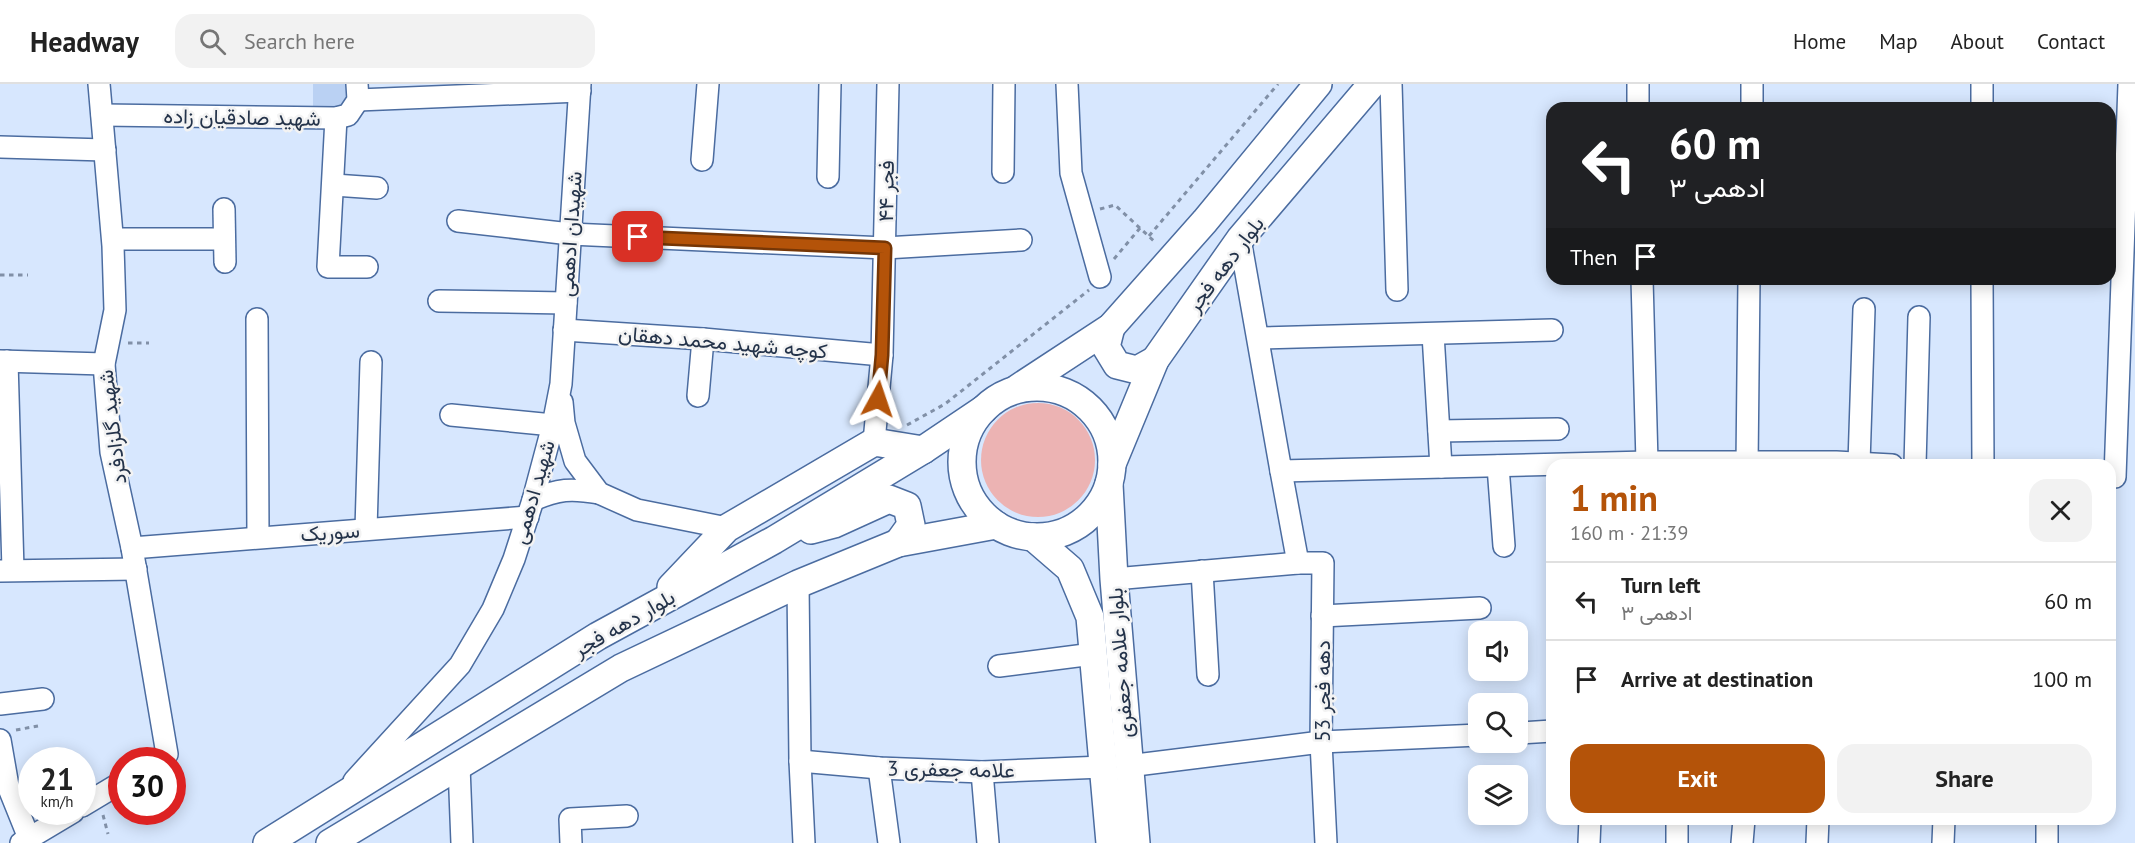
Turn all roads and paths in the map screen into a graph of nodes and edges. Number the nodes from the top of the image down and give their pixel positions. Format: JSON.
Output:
{"nodes":[{"id":1,"x":99,"y":84,"type":"edge"},
{"id":2,"x":708,"y":84,"type":"edge"},
{"id":3,"x":830,"y":84,"type":"edge"},
{"id":4,"x":888,"y":84,"type":"edge"},
{"id":5,"x":1004,"y":84,"type":"edge"},
{"id":6,"x":1067,"y":84,"type":"edge"},
{"id":7,"x":1278,"y":84,"type":"edge"},
{"id":8,"x":1318,"y":84,"type":"edge"},
{"id":9,"x":1372,"y":84,"type":"edge"},
{"id":10,"x":1391,"y":84,"type":"edge"},
{"id":11,"x":1638,"y":84,"type":"edge"},
{"id":12,"x":1752,"y":84,"type":"edge"},
{"id":13,"x":1982,"y":84,"type":"edge"},
{"id":14,"x":2129,"y":84,"type":"edge"},
{"id":15,"x":580,"y":88,"type":"edge"},
{"id":16,"x":445,"y":90,"type":"edge"},
{"id":17,"x":358,"y":92,"type":"edge"},
{"id":18,"x":1638,"y":102,"type":"edge"},
{"id":19,"x":1752,"y":102,"type":"edge"},
{"id":20,"x":1982,"y":102,"type":"edge"},
{"id":21,"x":102,"y":115,"type":"junction"},
{"id":22,"x":336,"y":118,"type":"junction"},
{"id":23,"x":0,"y":147,"type":"edge"},
{"id":24,"x":105,"y":150,"type":"junction"},
{"id":25,"x":702,"y":160,"type":"dead end"},
{"id":26,"x":1003,"y":172,"type":"dead end"},
{"id":27,"x":828,"y":177,"type":"dead end"},
{"id":28,"x":334,"y":185,"type":"junction"},
{"id":29,"x":377,"y":188,"type":"dead end"},
{"id":30,"x":224,"y":209,"type":"dead end"},
{"id":31,"x":1082,"y":215,"type":"junction"},
{"id":32,"x":458,"y":221,"type":"dead end"},
{"id":33,"x":1140,"y":228,"type":"junction"},
{"id":34,"x":570,"y":234,"type":"junction"},
{"id":35,"x":1149,"y":236,"type":"junction"},
{"id":36,"x":113,"y":239,"type":"junction"},
{"id":37,"x":1240,"y":239,"type":"junction"},
{"id":38,"x":224,"y":240,"type":"junction"},
{"id":39,"x":1021,"y":240,"type":"dead end"},
{"id":40,"x":885,"y":248,"type":"junction"},
{"id":41,"x":1172,"y":258,"type":"junction"},
{"id":42,"x":225,"y":261,"type":"dead end"},
{"id":43,"x":367,"y":267,"type":"dead end"},
{"id":44,"x":0,"y":275,"type":"edge"},
{"id":45,"x":28,"y":275,"type":"dead end"},
{"id":46,"x":1100,"y":277,"type":"junction"},
{"id":47,"x":1642,"y":285,"type":"edge"},
{"id":48,"x":1749,"y":285,"type":"edge"},
{"id":49,"x":1982,"y":285,"type":"edge"},
{"id":50,"x":1397,"y":290,"type":"dead end"},
{"id":51,"x":439,"y":301,"type":"dead end"},
{"id":52,"x":566,"y":303,"type":"junction"},
{"id":53,"x":1864,"y":309,"type":"dead end"},
{"id":54,"x":1919,"y":317,"type":"dead end"},
{"id":55,"x":257,"y":319,"type":"dead end"},
{"id":56,"x":1111,"y":327,"type":"junction"},
{"id":57,"x":564,"y":330,"type":"junction"},
{"id":58,"x":1552,"y":330,"type":"dead end"},
{"id":59,"x":1433,"y":334,"type":"junction"},
{"id":60,"x":1259,"y":338,"type":"junction"},
{"id":61,"x":703,"y":339,"type":"junction"},
{"id":62,"x":882,"y":355,"type":"junction"},
{"id":63,"x":1155,"y":360,"type":"junction"},
{"id":64,"x":4,"y":361,"type":"edge"},
{"id":65,"x":371,"y":362,"type":"dead end"},
{"id":66,"x":104,"y":364,"type":"junction"},
{"id":67,"x":561,"y":384,"type":"junction"},
{"id":68,"x":1017,"y":389,"type":"junction"},
{"id":69,"x":698,"y":396,"type":"dead end"},
{"id":70,"x":984,"y":409,"type":"junction"},
{"id":71,"x":451,"y":415,"type":"dead end"},
{"id":72,"x":553,"y":424,"type":"junction"},
{"id":73,"x":905,"y":426,"type":"dead end"},
{"id":74,"x":1558,"y":429,"type":"dead end"},
{"id":75,"x":1439,"y":431,"type":"junction"},
{"id":76,"x":874,"y":442,"type":"junction"},
{"id":77,"x":923,"y":450,"type":"junction"},
{"id":78,"x":1647,"y":459,"type":"edge"},
{"id":79,"x":1747,"y":459,"type":"edge"},
{"id":80,"x":1860,"y":459,"type":"edge"},
{"id":81,"x":1915,"y":459,"type":"edge"},
{"id":82,"x":1983,"y":459,"type":"edge"},
{"id":83,"x":1546,"y":465,"type":"edge"},
{"id":84,"x":1498,"y":466,"type":"junction"},
{"id":85,"x":1441,"y":467,"type":"junction"},
{"id":86,"x":1281,"y":471,"type":"junction"},
{"id":87,"x":1111,"y":474,"type":"junction"},
{"id":88,"x":2120,"y":477,"type":"edge"},
{"id":89,"x":599,"y":493,"type":"junction"},
{"id":90,"x":530,"y":509,"type":"junction"},
{"id":91,"x":996,"y":525,"type":"junction"},
{"id":92,"x":727,"y":528,"type":"junction"},
{"id":93,"x":366,"y":529,"type":"junction"},
{"id":94,"x":258,"y":537,"type":"junction"},
{"id":95,"x":1033,"y":537,"type":"junction"},
{"id":96,"x":774,"y":540,"type":"junction"},
{"id":97,"x":898,"y":543,"type":"junction"},
{"id":98,"x":1504,"y":546,"type":"dead end"},
{"id":99,"x":132,"y":548,"type":"junction"},
{"id":100,"x":1298,"y":563,"type":"junction"},
{"id":101,"x":136,"y":569,"type":"junction"},
{"id":102,"x":6,"y":570,"type":"edge"},
{"id":103,"x":1202,"y":571,"type":"junction"},
{"id":104,"x":1114,"y":579,"type":"junction"},
{"id":105,"x":798,"y":584,"type":"junction"},
{"id":106,"x":652,"y":606,"type":"junction"},
{"id":107,"x":1480,"y":609,"type":"dead end"},
{"id":108,"x":1322,"y":616,"type":"junction"},
{"id":109,"x":1093,"y":654,"type":"junction"},
{"id":110,"x":999,"y":666,"type":"dead end"},
{"id":111,"x":1208,"y":675,"type":"dead end"},
{"id":112,"x":43,"y":699,"type":"dead end"},
{"id":113,"x":0,"y":704,"type":"edge"},
{"id":114,"x":38,"y":726,"type":"dead end"},
{"id":115,"x":1546,"y":731,"type":"edge"},
{"id":116,"x":1528,"y":732,"type":"edge"},
{"id":117,"x":5,"y":735,"type":"edge"},
{"id":118,"x":1468,"y":735,"type":"edge"},
{"id":119,"x":1322,"y":742,"type":"junction"},
{"id":120,"x":166,"y":747,"type":"edge"},
{"id":121,"x":800,"y":761,"type":"junction"},
{"id":122,"x":459,"y":766,"type":"junction"},
{"id":123,"x":1115,"y":766,"type":"junction"},
{"id":124,"x":879,"y":768,"type":"junction"},
{"id":125,"x":982,"y":772,"type":"junction"},
{"id":126,"x":342,"y":795,"type":"junction"},
{"id":127,"x":627,"y":816,"type":"dead end"},
{"id":128,"x":51,"y":825,"type":"edge"},
{"id":129,"x":1590,"y":825,"type":"edge"},
{"id":130,"x":1677,"y":825,"type":"edge"},
{"id":131,"x":1744,"y":825,"type":"edge"},
{"id":132,"x":1818,"y":825,"type":"edge"},
{"id":133,"x":1944,"y":825,"type":"edge"},
{"id":134,"x":2047,"y":825,"type":"edge"},
{"id":135,"x":25,"y":841,"type":"edge"},
{"id":136,"x":267,"y":843,"type":"edge"},
{"id":137,"x":330,"y":843,"type":"edge"},
{"id":138,"x":462,"y":843,"type":"edge"},
{"id":139,"x":571,"y":843,"type":"edge"},
{"id":140,"x":804,"y":843,"type":"edge"},
{"id":141,"x":889,"y":843,"type":"edge"},
{"id":142,"x":988,"y":843,"type":"edge"},
{"id":143,"x":1110,"y":843,"type":"edge"},
{"id":144,"x":1136,"y":843,"type":"edge"},
{"id":145,"x":1326,"y":843,"type":"edge"},
{"id":146,"x":1589,"y":843,"type":"edge"},
{"id":147,"x":1677,"y":843,"type":"edge"},
{"id":148,"x":1742,"y":843,"type":"edge"},
{"id":149,"x":1817,"y":843,"type":"edge"},
{"id":150,"x":1943,"y":843,"type":"edge"},
{"id":151,"x":2047,"y":843,"type":"edge"}],
"edges":[{"from":1,"to":21,"type":"street","name":"شهید گلزادفرد"},
{"from":2,"to":25,"type":"street"},
{"from":3,"to":27,"type":"street"},
{"from":4,"to":40,"type":"street","name":"فجر ۴۴"},
{"from":5,"to":26,"type":"street"},
{"from":6,"to":31,"type":"street"},
{"from":7,"to":35,"type":"path"},
{"from":8,"to":41,"type":"main road","name":"بلوار دهه فجر"},
{"from":9,"to":37,"type":"main road","name":"بلوار دهه فجر"},
{"from":10,"to":50,"type":"street"},
{"from":11,"to":18,"type":"street"},
{"from":12,"to":19,"type":"street"},
{"from":13,"to":20,"type":"street"},
{"from":14,"to":88,"type":"street"},
{"from":15,"to":16,"type":"street"},
{"from":15,"to":34,"type":"street","name":"شهیدان ادهمی"},
{"from":16,"to":17,"type":"street"},
{"from":17,"to":22,"type":"street","name":"شهید صادقیان زاده"},
{"from":21,"to":22,"type":"street","name":"شهید صادقیان زاده"},
{"from":21,"to":24,"type":"street","name":"شهید گلزادفرد"},
{"from":22,"to":28,"type":"street"},
{"from":23,"to":24,"type":"street"},
{"from":24,"to":36,"type":"street","name":"شهید گلزادفرد"},
{"from":28,"to":29,"type":"street"},
{"from":28,"to":43,"type":"street"},
{"from":30,"to":38,"type":"street"},
{"from":31,"to":33,"type":"path"},
{"from":31,"to":46,"type":"street"},
{"from":32,"to":34,"type":"street"},
{"from":33,"to":35,"type":"path"},
{"from":33,"to":46,"type":"path"},
{"from":34,"to":40,"type":"street"},
{"from":34,"to":52,"type":"street","name":"شهیدان ادهمی"},
{"from":35,"to":41,"type":"path"},
{"from":36,"to":38,"type":"street"},
{"from":36,"to":66,"type":"street","name":"شهید گلزادفرد"},
{"from":37,"to":60,"type":"street"},
{"from":37,"to":63,"type":"main road","name":"بلوار دهه فجر"},
{"from":38,"to":42,"type":"street"},
{"from":39,"to":40,"type":"street"},
{"from":40,"to":62,"type":"street","name":"فجر ۴۴"},
{"from":41,"to":56,"type":"main road","name":"بلوار دهه فجر"},
{"from":44,"to":45,"type":"path"},
{"from":46,"to":73,"type":"path"},
{"from":47,"to":78,"type":"street"},
{"from":48,"to":79,"type":"street"},
{"from":49,"to":82,"type":"street"},
{"from":51,"to":52,"type":"street"},
{"from":52,"to":57,"type":"street","name":"شهیدان ادهمی"},
{"from":53,"to":80,"type":"street"},
{"from":54,"to":81,"type":"street"},
{"from":55,"to":94,"type":"street"},
{"from":56,"to":63,"type":"main road"},
{"from":56,"to":68,"type":"main road","name":"بلوار دهه فجر"},
{"from":57,"to":61,"type":"street","name":"کوچه شهید محمد دهقان"},
{"from":57,"to":67,"type":"street","name":"شهیدان ادهمی"},
{"from":58,"to":59,"type":"street"},
{"from":59,"to":60,"type":"street"},
{"from":59,"to":75,"type":"street"},
{"from":60,"to":86,"type":"street"},
{"from":61,"to":62,"type":"street","name":"کوچه شهید محمد دهقان"},
{"from":61,"to":69,"type":"street"},
{"from":62,"to":76,"type":"street","name":"فجر ۴۴"},
{"from":63,"to":87,"type":"main road","name":"بلوار دهه فجر"},
{"from":64,"to":66,"type":"street"},
{"from":64,"to":102,"type":"street"},
{"from":65,"to":93,"type":"street"},
{"from":66,"to":99,"type":"street","name":"شهید گلزادفرد"},
{"from":67,"to":72,"type":"street","name":"شهید ادهمی"},
{"from":67,"to":89,"type":"street","name":"شهید ادهمی"},
{"from":68,"to":70,"type":"main road"},
{"from":68,"to":87,"type":"main road"},
{"from":70,"to":77,"type":"main road","name":"بلوار دهه فجر"},
{"from":70,"to":91,"type":"main road"},
{"from":71,"to":72,"type":"street"},
{"from":72,"to":90,"type":"street","name":"شهید ادهمی"},
{"from":74,"to":75,"type":"street"},
{"from":75,"to":85,"type":"street"},
{"from":76,"to":77,"type":"main road"},
{"from":76,"to":92,"type":"main road"},
{"from":77,"to":96,"type":"main road","name":"بلوار دهه فجر"},
{"from":83,"to":84,"type":"street"},
{"from":84,"to":85,"type":"street"},
{"from":84,"to":98,"type":"street"},
{"from":85,"to":86,"type":"street"},
{"from":86,"to":100,"type":"street"},
{"from":87,"to":95,"type":"main road"},
{"from":87,"to":104,"type":"main road","name":"بلوار علامه جعفری"},
{"from":89,"to":90,"type":"street","name":"سوریک"},
{"from":89,"to":92,"type":"street","name":"شهید ادهمی"},
{"from":90,"to":93,"type":"street","name":"سوریک"},
{"from":90,"to":126,"type":"street","name":"شهید ادهمی"},
{"from":91,"to":95,"type":"main road"},
{"from":91,"to":97,"type":"main road","name":"بلوار دهه فجر"},
{"from":92,"to":106,"type":"main road"},
{"from":93,"to":94,"type":"street","name":"سوریک"},
{"from":94,"to":99,"type":"street","name":"سوریک"},
{"from":95,"to":109,"type":"main road","name":"بلوار علامه جعفری"},
{"from":96,"to":97,"type":"main road"},
{"from":96,"to":106,"type":"main road","name":"بلوار دهه فجر"},
{"from":97,"to":105,"type":"main road","name":"بلوار دهه فجر"},
{"from":99,"to":101,"type":"street","name":"شهید گلزادفرد"},
{"from":100,"to":103,"type":"street"},
{"from":100,"to":108,"type":"street","name":"دهه فجر 53"},
{"from":101,"to":102,"type":"street"},
{"from":101,"to":120,"type":"street","name":"شهید گلزادفرد"},
{"from":103,"to":104,"type":"street"},
{"from":103,"to":111,"type":"street"},
{"from":104,"to":123,"type":"main road","name":"بلوار علامه جعفری"},
{"from":105,"to":121,"type":"street"},
{"from":105,"to":122,"type":"main road","name":"بلوار دهه فجر"},
{"from":106,"to":126,"type":"main road","name":"بلوار دهه فجر"},
{"from":107,"to":108,"type":"street"},
{"from":108,"to":119,"type":"street","name":"دهه فجر 53"},
{"from":109,"to":110,"type":"street"},
{"from":109,"to":123,"type":"main road","name":"بلوار علامه جعفری"},
{"from":112,"to":113,"type":"street"},
{"from":114,"to":117,"type":"path"},
{"from":115,"to":116,"type":"street"},
{"from":117,"to":135,"type":"street"},
{"from":118,"to":119,"type":"street","name":"علامه جعفری 3"},
{"from":119,"to":123,"type":"street","name":"علامه جعفری 3"},
{"from":119,"to":145,"type":"street","name":"دهه فجر 53"},
{"from":121,"to":124,"type":"street","name":"علامه جعفری 3"},
{"from":121,"to":140,"type":"street"},
{"from":122,"to":137,"type":"main road","name":"بلوار دهه فجر"},
{"from":122,"to":138,"type":"street"},
{"from":123,"to":125,"type":"street","name":"علامه جعفری 3"},
{"from":123,"to":143,"type":"main road","name":"بلوار علامه جعفری"},
{"from":123,"to":144,"type":"main road","name":"بلوار علامه جعفری"},
{"from":124,"to":125,"type":"street","name":"علامه جعفری 3"},
{"from":124,"to":141,"type":"street"},
{"from":125,"to":142,"type":"street"},
{"from":126,"to":136,"type":"main road","name":"بلوار دهه فجر"},
{"from":127,"to":139,"type":"street"},
{"from":128,"to":135,"type":"street"},
{"from":129,"to":146,"type":"street"},
{"from":130,"to":147,"type":"street"},
{"from":131,"to":148,"type":"street"},
{"from":132,"to":149,"type":"street"},
{"from":133,"to":150,"type":"street"},
{"from":134,"to":151,"type":"street"}]}
